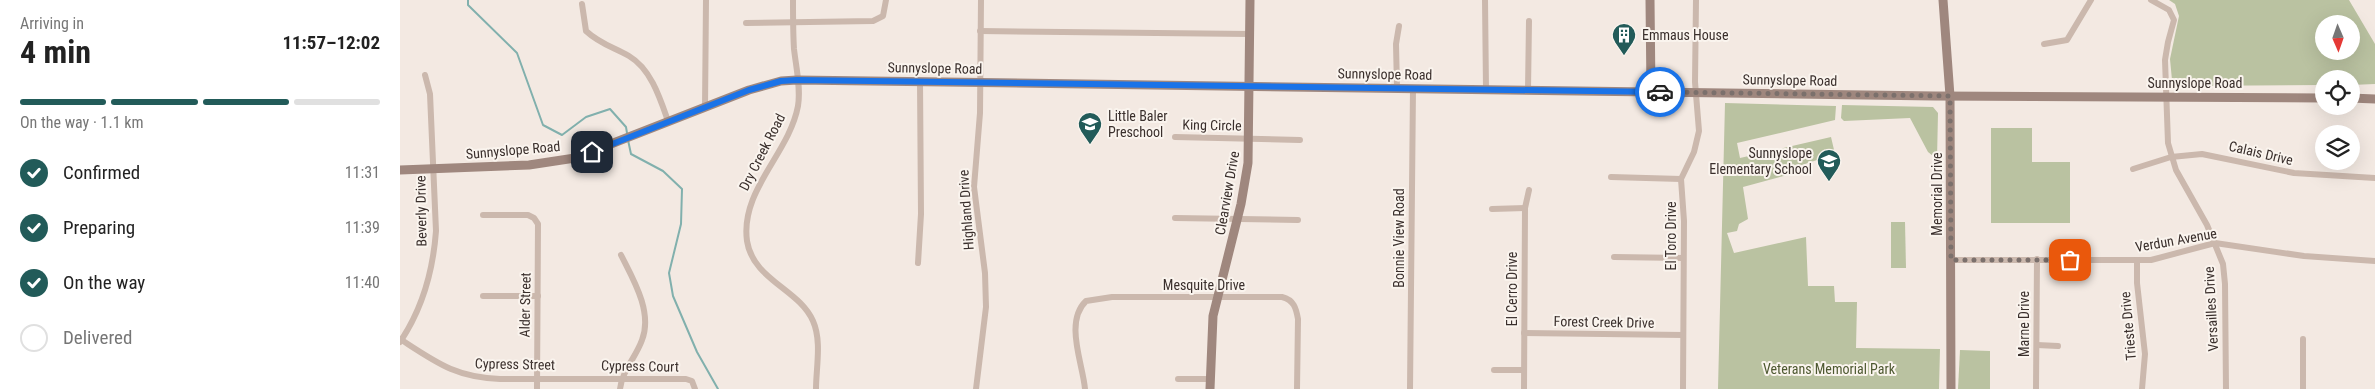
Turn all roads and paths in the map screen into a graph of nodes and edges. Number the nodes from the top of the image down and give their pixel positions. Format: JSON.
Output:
{"nodes":[{"id":1,"x":706,"y":0,"type":"edge"},
{"id":2,"x":793,"y":0,"type":"edge"},
{"id":3,"x":886,"y":0,"type":"edge"},
{"id":4,"x":981,"y":0,"type":"edge"},
{"id":5,"x":1250,"y":0,"type":"edge"},
{"id":6,"x":1485,"y":0,"type":"edge"},
{"id":7,"x":1650,"y":0,"type":"edge"},
{"id":8,"x":1696,"y":0,"type":"edge"},
{"id":9,"x":1943,"y":0,"type":"edge"},
{"id":10,"x":2091,"y":0,"type":"edge"},
{"id":11,"x":2151,"y":0,"type":"edge"},
{"id":12,"x":582,"y":4,"type":"dead end"},
{"id":13,"x":1529,"y":21,"type":"dead end"},
{"id":14,"x":746,"y":23,"type":"dead end"},
{"id":15,"x":793,"y":23,"type":"junction"},
{"id":16,"x":1399,"y":26,"type":"dead end"},
{"id":17,"x":980,"y":31,"type":"junction"},
{"id":18,"x":1250,"y":34,"type":"junction"},
{"id":19,"x":2044,"y":44,"type":"dead end"},
{"id":20,"x":425,"y":75,"type":"dead end"},
{"id":21,"x":797,"y":80,"type":"junction"},
{"id":22,"x":920,"y":82,"type":"junction"},
{"id":23,"x":980,"y":82,"type":"junction"},
{"id":24,"x":1250,"y":86,"type":"junction"},
{"id":25,"x":1397,"y":88,"type":"junction"},
{"id":26,"x":1413,"y":88,"type":"junction"},
{"id":27,"x":1486,"y":88,"type":"junction"},
{"id":28,"x":1528,"y":90,"type":"junction"},
{"id":29,"x":1696,"y":90,"type":"junction"},
{"id":30,"x":1651,"y":92,"type":"junction"},
{"id":31,"x":1950,"y":96,"type":"junction"},
{"id":32,"x":2166,"y":97,"type":"junction"},
{"id":33,"x":2315,"y":98,"type":"edge"},
{"id":34,"x":2360,"y":98,"type":"edge"},
{"id":35,"x":2375,"y":99,"type":"edge"},
{"id":36,"x":705,"y":108,"type":"junction"},
{"id":37,"x":668,"y":121,"type":"junction"},
{"id":38,"x":1175,"y":137,"type":"dead end"},
{"id":39,"x":1249,"y":138,"type":"junction"},
{"id":40,"x":1300,"y":140,"type":"dead end"},
{"id":41,"x":2171,"y":157,"type":"junction"},
{"id":42,"x":2133,"y":168,"type":"dead end"},
{"id":43,"x":433,"y":169,"type":"junction"},
{"id":44,"x":400,"y":170,"type":"edge"},
{"id":45,"x":1611,"y":177,"type":"dead end"},
{"id":46,"x":1681,"y":178,"type":"junction"},
{"id":47,"x":2375,"y":178,"type":"edge"},
{"id":48,"x":1528,"y":190,"type":"dead end"},
{"id":49,"x":1525,"y":208,"type":"junction"},
{"id":50,"x":1492,"y":209,"type":"dead end"},
{"id":51,"x":483,"y":215,"type":"dead end"},
{"id":52,"x":1175,"y":218,"type":"dead end"},
{"id":53,"x":1238,"y":218,"type":"junction"},
{"id":54,"x":1298,"y":220,"type":"dead end"},
{"id":55,"x":2216,"y":243,"type":"junction"},
{"id":56,"x":621,"y":255,"type":"dead end"},
{"id":57,"x":1614,"y":257,"type":"dead end"},
{"id":58,"x":1683,"y":258,"type":"junction"},
{"id":59,"x":2037,"y":259,"type":"junction"},
{"id":60,"x":1951,"y":260,"type":"junction"},
{"id":61,"x":2137,"y":260,"type":"junction"},
{"id":62,"x":2375,"y":261,"type":"edge"},
{"id":63,"x":918,"y":263,"type":"dead end"},
{"id":64,"x":483,"y":296,"type":"dead end"},
{"id":65,"x":538,"y":296,"type":"junction"},
{"id":66,"x":1218,"y":297,"type":"junction"},
{"id":67,"x":1524,"y":334,"type":"junction"},
{"id":68,"x":1683,"y":335,"type":"junction"},
{"id":69,"x":2303,"y":339,"type":"dead end"},
{"id":70,"x":400,"y":340,"type":"edge"},
{"id":71,"x":2037,"y":345,"type":"junction"},
{"id":72,"x":2058,"y":346,"type":"dead end"},
{"id":73,"x":1494,"y":370,"type":"dead end"},
{"id":74,"x":1524,"y":370,"type":"junction"},
{"id":75,"x":537,"y":378,"type":"junction"},
{"id":76,"x":580,"y":378,"type":"joint"},
{"id":77,"x":621,"y":379,"type":"junction"},
{"id":78,"x":1178,"y":379,"type":"dead end"},
{"id":79,"x":1210,"y":379,"type":"junction"},
{"id":80,"x":537,"y":389,"type":"edge"},
{"id":81,"x":620,"y":389,"type":"edge"},
{"id":82,"x":695,"y":389,"type":"edge"},
{"id":83,"x":816,"y":389,"type":"edge"},
{"id":84,"x":976,"y":389,"type":"edge"},
{"id":85,"x":1086,"y":389,"type":"edge"},
{"id":86,"x":1210,"y":389,"type":"edge"},
{"id":87,"x":1297,"y":389,"type":"edge"},
{"id":88,"x":1410,"y":389,"type":"edge"},
{"id":89,"x":1524,"y":389,"type":"edge"},
{"id":90,"x":1683,"y":389,"type":"edge"},
{"id":91,"x":1950,"y":389,"type":"edge"},
{"id":92,"x":2036,"y":389,"type":"edge"},
{"id":93,"x":2142,"y":389,"type":"edge"},
{"id":94,"x":2226,"y":389,"type":"edge"},
{"id":95,"x":2303,"y":389,"type":"edge"}],
"edges":[{"from":1,"to":36,"type":"street"},
{"from":2,"to":15,"type":"street","name":"Dry Creek Road"},
{"from":3,"to":15,"type":"street"},
{"from":4,"to":17,"type":"street","name":"Highland Drive"},
{"from":5,"to":18,"type":"street","name":"Clearview Drive"},
{"from":6,"to":27,"type":"street"},
{"from":7,"to":30,"type":"street"},
{"from":8,"to":29,"type":"street"},
{"from":9,"to":31,"type":"street","name":"Memorial Drive"},
{"from":10,"to":19,"type":"street"},
{"from":11,"to":32,"type":"street","name":"Versailles Drive"},
{"from":12,"to":37,"type":"street"},
{"from":13,"to":28,"type":"street"},
{"from":14,"to":15,"type":"street"},
{"from":15,"to":21,"type":"street","name":"Dry Creek Road"},
{"from":16,"to":25,"type":"street"},
{"from":17,"to":18,"type":"street"},
{"from":17,"to":23,"type":"street","name":"Highland Drive"},
{"from":18,"to":24,"type":"street","name":"Clearview Drive"},
{"from":20,"to":43,"type":"street","name":"Beverly Drive"},
{"from":21,"to":22,"type":"street","name":"Sunnyslope Road"},
{"from":21,"to":36,"type":"street","name":"Sunnyslope Road"},
{"from":21,"to":83,"type":"street","name":"Dry Creek Road"},
{"from":22,"to":23,"type":"street","name":"Sunnyslope Road"},
{"from":22,"to":63,"type":"street"},
{"from":23,"to":24,"type":"street","name":"Sunnyslope Road"},
{"from":23,"to":84,"type":"street","name":"Highland Drive"},
{"from":24,"to":25,"type":"street","name":"Sunnyslope Road"},
{"from":24,"to":39,"type":"street","name":"Clearview Drive"},
{"from":25,"to":26,"type":"street","name":"Sunnyslope Road"},
{"from":26,"to":27,"type":"street","name":"Sunnyslope Road"},
{"from":26,"to":88,"type":"street","name":"Bonnie View Road"},
{"from":27,"to":28,"type":"street","name":"Sunnyslope Road"},
{"from":28,"to":30,"type":"street","name":"Sunnyslope Road"},
{"from":29,"to":30,"type":"street","name":"Sunnyslope Road"},
{"from":29,"to":31,"type":"street","name":"Sunnyslope Road"},
{"from":29,"to":46,"type":"street"},
{"from":31,"to":32,"type":"street","name":"Sunnyslope Road"},
{"from":31,"to":60,"type":"street","name":"Memorial Drive"},
{"from":32,"to":33,"type":"street","name":"Sunnyslope Road"},
{"from":32,"to":41,"type":"street","name":"Versailles Drive"},
{"from":34,"to":35,"type":"street"},
{"from":36,"to":37,"type":"street","name":"Sunnyslope Road"},
{"from":37,"to":43,"type":"street","name":"Sunnyslope Road"},
{"from":38,"to":39,"type":"street","name":"King Circle"},
{"from":39,"to":40,"type":"street","name":"King Circle"},
{"from":39,"to":53,"type":"street","name":"Clearview Drive"},
{"from":41,"to":42,"type":"street","name":"Calais Drive"},
{"from":41,"to":47,"type":"street","name":"Calais Drive"},
{"from":41,"to":55,"type":"street","name":"Versailles Drive"},
{"from":43,"to":44,"type":"street","name":"Sunnyslope Road"},
{"from":43,"to":70,"type":"street","name":"Beverly Drive"},
{"from":45,"to":46,"type":"street"},
{"from":46,"to":58,"type":"street","name":"El Toro Drive"},
{"from":48,"to":49,"type":"street","name":"El Cerro Drive"},
{"from":49,"to":50,"type":"street"},
{"from":49,"to":67,"type":"street","name":"El Cerro Drive"},
{"from":51,"to":65,"type":"street","name":"Alder Street"},
{"from":52,"to":53,"type":"street"},
{"from":53,"to":54,"type":"street"},
{"from":53,"to":66,"type":"street","name":"Clearview Drive"},
{"from":55,"to":61,"type":"street","name":"Verdun Avenue"},
{"from":55,"to":62,"type":"street","name":"Verdun Avenue"},
{"from":55,"to":94,"type":"street","name":"Versailles Drive"},
{"from":56,"to":77,"type":"street"},
{"from":57,"to":58,"type":"street"},
{"from":58,"to":68,"type":"street","name":"El Toro Drive"},
{"from":59,"to":60,"type":"street","name":"Verdun Avenue"},
{"from":59,"to":61,"type":"street","name":"Verdun Avenue"},
{"from":59,"to":71,"type":"street","name":"Marne Drive"},
{"from":60,"to":91,"type":"street","name":"Memorial Drive"},
{"from":61,"to":93,"type":"street","name":"Trieste Drive"},
{"from":64,"to":65,"type":"street"},
{"from":65,"to":75,"type":"street","name":"Alder Street"},
{"from":66,"to":79,"type":"street","name":"Clearview Drive"},
{"from":66,"to":85,"type":"street","name":"Mesquite Drive"},
{"from":66,"to":87,"type":"street","name":"Mesquite Drive"},
{"from":67,"to":68,"type":"street","name":"Forest Creek Drive"},
{"from":67,"to":74,"type":"street","name":"El Cerro Drive"},
{"from":68,"to":90,"type":"street","name":"El Toro Drive"},
{"from":69,"to":95,"type":"street"},
{"from":70,"to":75,"type":"street","name":"Cypress Street"},
{"from":71,"to":72,"type":"street"},
{"from":71,"to":92,"type":"street","name":"Marne Drive"},
{"from":73,"to":74,"type":"street"},
{"from":74,"to":89,"type":"street","name":"El Cerro Drive"},
{"from":75,"to":76,"type":"street","name":"Cypress Street"},
{"from":75,"to":80,"type":"street","name":"Alder Street"},
{"from":76,"to":77,"type":"street","name":"Cypress Court"},
{"from":77,"to":81,"type":"street"},
{"from":77,"to":82,"type":"street","name":"Cypress Court"},
{"from":78,"to":79,"type":"street"},
{"from":79,"to":86,"type":"street","name":"Clearview Drive"}]}
